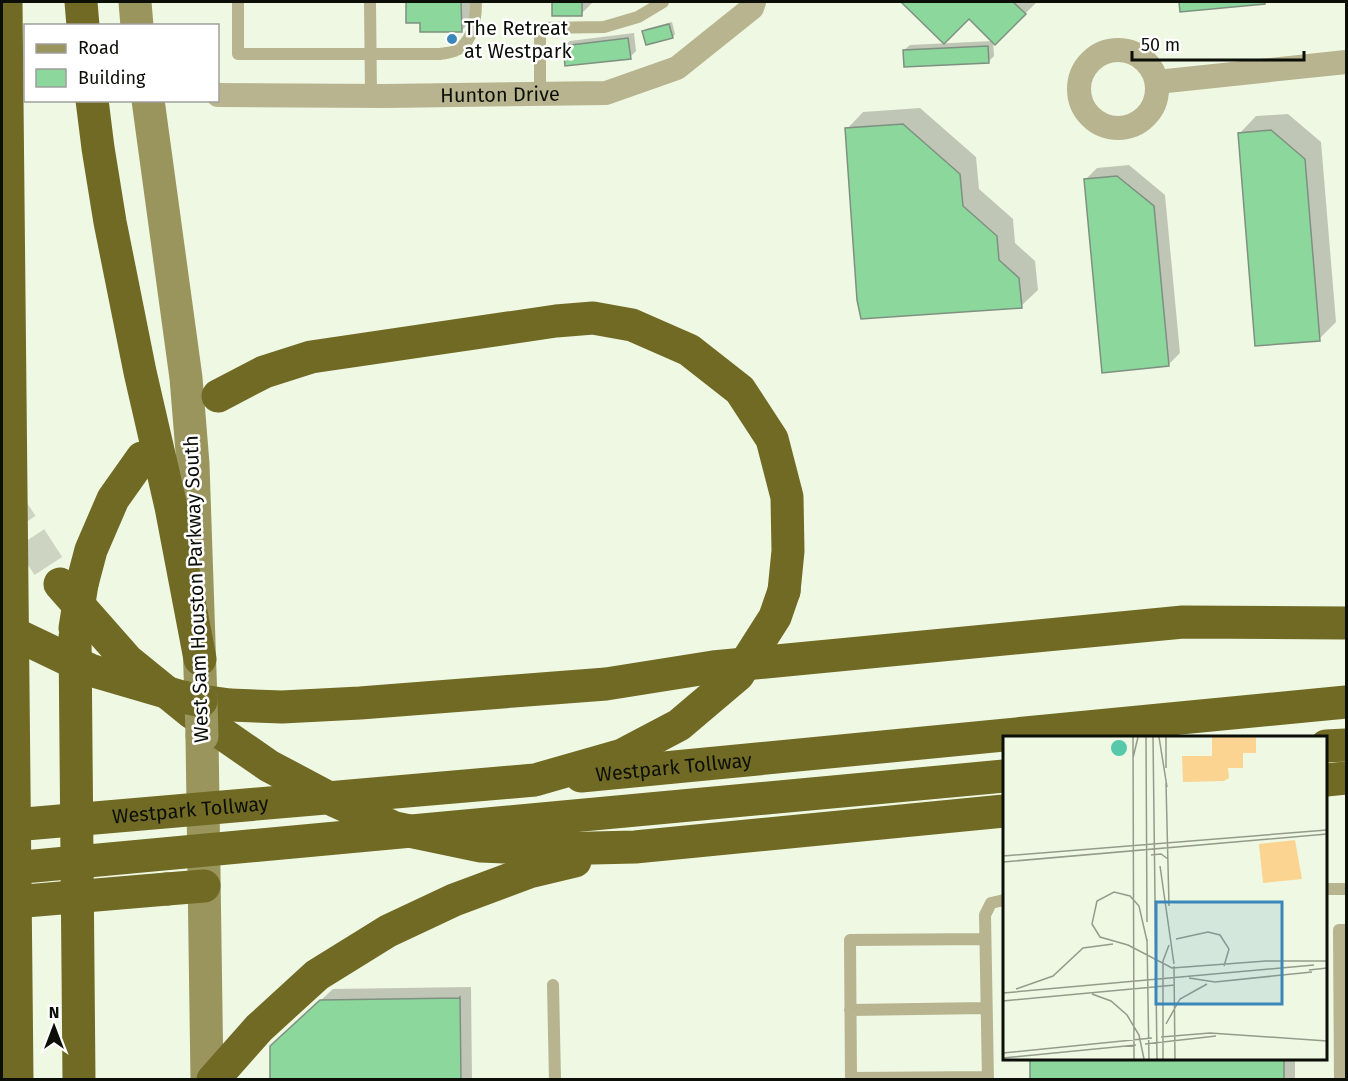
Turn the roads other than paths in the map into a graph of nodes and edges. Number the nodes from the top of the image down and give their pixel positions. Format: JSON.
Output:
{"nodes":[{"id":1,"x":6,"y":2,"type":"edge"},
{"id":2,"x":81,"y":2,"type":"edge"},
{"id":3,"x":135,"y":2,"type":"edge"},
{"id":4,"x":238,"y":2,"type":"edge"},
{"id":5,"x":370,"y":2,"type":"edge"},
{"id":6,"x":476,"y":2,"type":"edge"},
{"id":7,"x":663,"y":2,"type":"edge"},
{"id":8,"x":754,"y":2,"type":"edge"},
{"id":9,"x":83,"y":24,"type":"edge"},
{"id":10,"x":137,"y":24,"type":"edge"},
{"id":11,"x":370,"y":54,"type":"junction"},
{"id":12,"x":1347,"y":62,"type":"edge"},
{"id":13,"x":1157,"y":82,"type":"dead end"},
{"id":14,"x":540,"y":93,"type":"junction"},
{"id":15,"x":219,"y":95,"type":"edge"},
{"id":16,"x":371,"y":95,"type":"junction"},
{"id":17,"x":92,"y":102,"type":"edge"},
{"id":18,"x":148,"y":102,"type":"edge"},
{"id":19,"x":218,"y":396,"type":"dead end"},
{"id":20,"x":142,"y":458,"type":"dead end"},
{"id":21,"x":71,"y":584,"type":"junction"},
{"id":22,"x":1347,"y":623,"type":"edge"},
{"id":23,"x":2,"y":628,"type":"edge"},
{"id":24,"x":208,"y":685,"type":"junction"},
{"id":25,"x":1347,"y":702,"type":"edge"},
{"id":26,"x":1003,"y":736,"type":"edge"},
{"id":27,"x":1006,"y":736,"type":"edge"},
{"id":28,"x":1347,"y":745,"type":"edge"},
{"id":29,"x":1327,"y":746,"type":"edge"},
{"id":30,"x":1003,"y":776,"type":"edge"},
{"id":31,"x":1347,"y":778,"type":"edge"},
{"id":32,"x":535,"y":780,"type":"junction"},
{"id":33,"x":1327,"y":780,"type":"edge"},
{"id":34,"x":1003,"y":811,"type":"edge"},
{"id":35,"x":2,"y":825,"type":"edge"},
{"id":36,"x":635,"y":847,"type":"junction"},
{"id":37,"x":2,"y":868,"type":"edge"},
{"id":38,"x":204,"y":886,"type":"junction"},
{"id":39,"x":1327,"y":889,"type":"edge"},
{"id":40,"x":1347,"y":889,"type":"edge"},
{"id":41,"x":1003,"y":900,"type":"edge"},
{"id":42,"x":2,"y":903,"type":"edge"},
{"id":43,"x":1347,"y":930,"type":"edge"},
{"id":44,"x":985,"y":939,"type":"junction"},
{"id":45,"x":553,"y":985,"type":"dead end"},
{"id":46,"x":986,"y":1008,"type":"junction"},
{"id":47,"x":850,"y":1010,"type":"junction"},
{"id":48,"x":207,"y":1064,"type":"edge"},
{"id":49,"x":988,"y":1078,"type":"edge"},
{"id":50,"x":851,"y":1079,"type":"edge"},
{"id":51,"x":17,"y":1080,"type":"edge"},
{"id":52,"x":79,"y":1080,"type":"edge"},
{"id":53,"x":213,"y":1080,"type":"edge"},
{"id":54,"x":555,"y":1080,"type":"edge"},
{"id":55,"x":1340,"y":1080,"type":"edge"}],
"edges":[{"from":1,"to":51,"type":"highway"},
{"from":2,"to":9,"type":"highway"},
{"from":3,"to":10,"type":"main road"},
{"from":4,"to":11,"type":"lane"},
{"from":5,"to":11,"type":"lane"},
{"from":6,"to":11,"type":"lane"},
{"from":7,"to":14,"type":"lane"},
{"from":8,"to":14,"type":"street","name":"Hunton Drive"},
{"from":11,"to":16,"type":"lane"},
{"from":12,"to":13,"type":"street"},
{"from":14,"to":16,"type":"street","name":"Hunton Drive"},
{"from":15,"to":16,"type":"street","name":"Hunton Drive"},
{"from":17,"to":24,"type":"highway"},
{"from":18,"to":24,"type":"main road","name":"West Sam Houston Parkway South"},
{"from":19,"to":32,"type":"highway","bridge":true},
{"from":20,"to":21,"type":"highway"},
{"from":21,"to":36,"type":"highway"},
{"from":21,"to":52,"type":"highway","bridge":true},
{"from":22,"to":24,"type":"highway"},
{"from":23,"to":24,"type":"highway","bridge":true},
{"from":24,"to":38,"type":"main road","name":"West Sam Houston Parkway South","bridge":true},
{"from":25,"to":27,"type":"highway","name":"Westpark Tollway","bridge":true},
{"from":26,"to":32,"type":"highway","name":"Westpark Tollway","bridge":true},
{"from":28,"to":29,"type":"highway"},
{"from":30,"to":37,"type":"highway","name":"Westpark Tollway","bridge":true},
{"from":31,"to":33,"type":"highway"},
{"from":32,"to":35,"type":"highway","name":"Westpark Tollway","bridge":true},
{"from":34,"to":36,"type":"highway"},
{"from":36,"to":53,"type":"highway"},
{"from":38,"to":42,"type":"highway","bridge":true},
{"from":38,"to":48,"type":"main road","name":"West Sam Houston Parkway South"},
{"from":39,"to":40,"type":"lane"},
{"from":41,"to":44,"type":"lane"},
{"from":43,"to":55,"type":"lane"},
{"from":44,"to":46,"type":"lane"},
{"from":44,"to":47,"type":"lane"},
{"from":45,"to":54,"type":"lane"},
{"from":46,"to":47,"type":"lane"},
{"from":46,"to":49,"type":"lane"},
{"from":47,"to":50,"type":"lane"},
{"from":49,"to":50,"type":"lane"}]}
